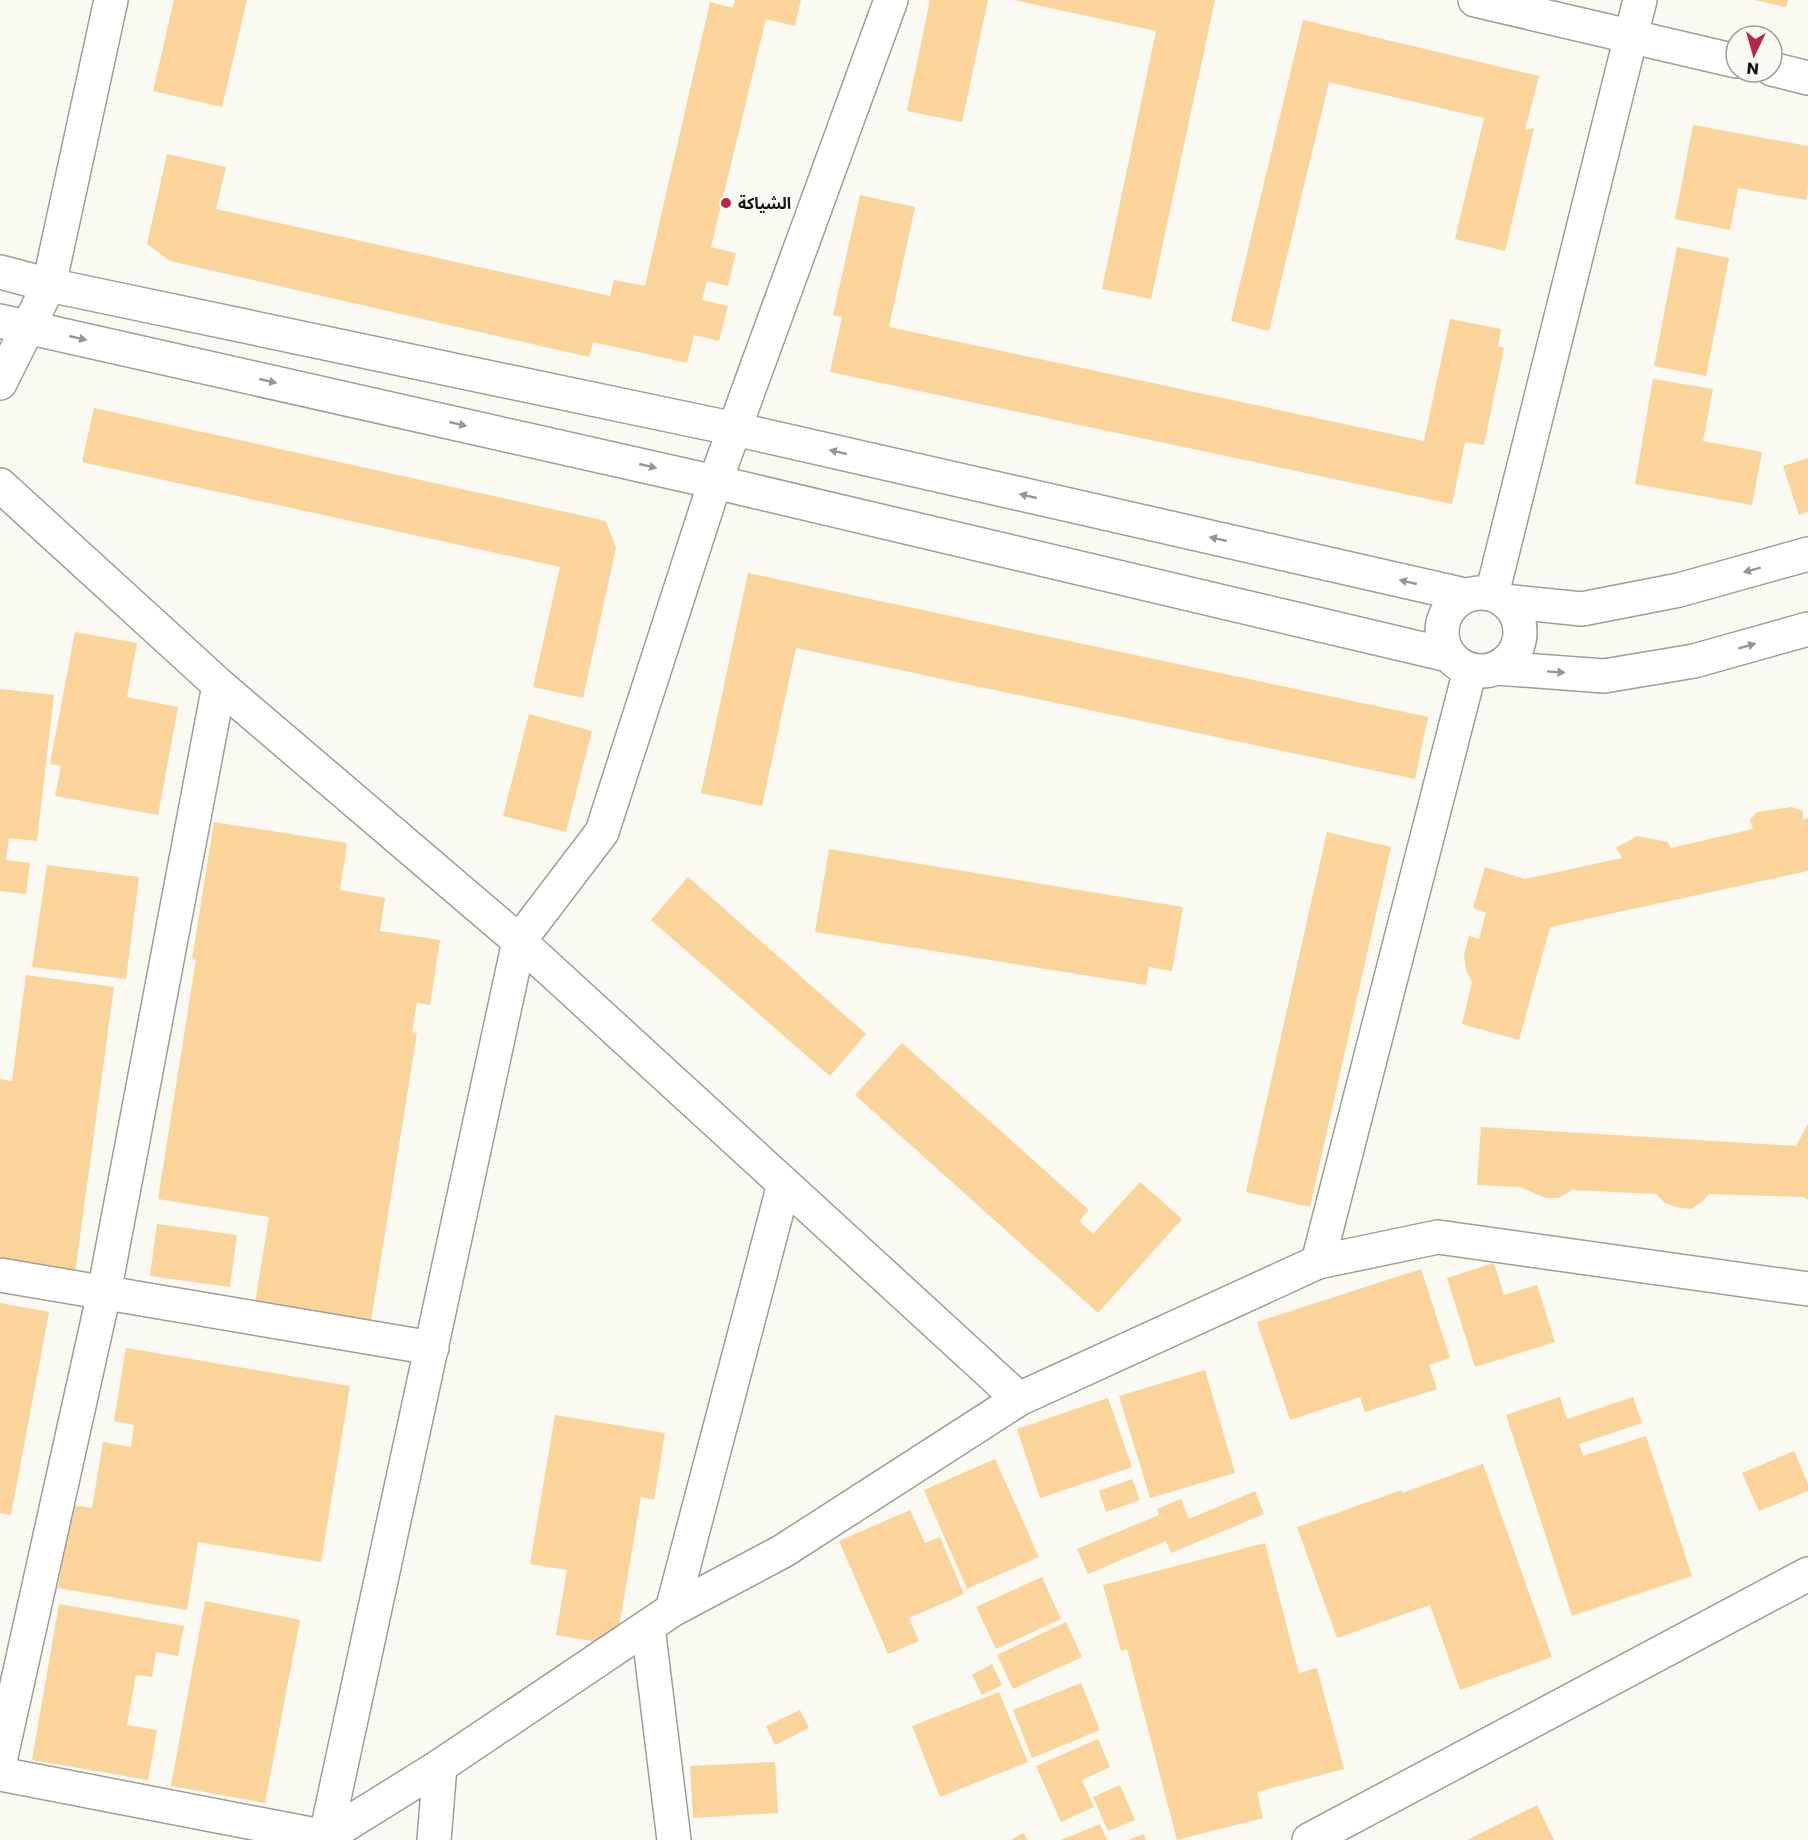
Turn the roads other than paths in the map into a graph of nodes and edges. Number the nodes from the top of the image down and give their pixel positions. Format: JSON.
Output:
{"nodes":[{"id":1,"x":111,"y":0,"type":"edge"},
{"id":2,"x":891,"y":0,"type":"edge"},
{"id":3,"x":1475,"y":0,"type":"edge"},
{"id":4,"x":1640,"y":0,"type":"edge"},
{"id":5,"x":1631,"y":36,"type":"junction"},
{"id":6,"x":1724,"y":58,"type":"edge"},
{"id":7,"x":1784,"y":72,"type":"edge"},
{"id":8,"x":1808,"y":78,"type":"edge"},
{"id":9,"x":0,"y":272,"type":"edge"},
{"id":10,"x":49,"y":285,"type":"junction"},
{"id":11,"x":15,"y":324,"type":"edge"},
{"id":12,"x":0,"y":383,"type":"edge"},
{"id":13,"x":735,"y":429,"type":"junction"},
{"id":14,"x":715,"y":482,"type":"junction"},
{"id":15,"x":0,"y":485,"type":"edge"},
{"id":16,"x":1808,"y":555,"type":"edge"},
{"id":17,"x":1487,"y":597,"type":"junction"},
{"id":18,"x":1808,"y":629,"type":"edge"},
{"id":19,"x":1472,"y":665,"type":"junction"},
{"id":20,"x":219,"y":685,"type":"junction"},
{"id":21,"x":519,"y":941,"type":"junction"},
{"id":22,"x":784,"y":1185,"type":"junction"},
{"id":23,"x":1318,"y":1262,"type":"junction"},
{"id":24,"x":0,"y":1275,"type":"edge"},
{"id":25,"x":1808,"y":1289,"type":"edge"},
{"id":26,"x":104,"y":1293,"type":"junction"},
{"id":27,"x":432,"y":1348,"type":"junction"},
{"id":28,"x":1019,"y":1399,"type":"junction"},
{"id":29,"x":1808,"y":1574,"type":"edge"},
{"id":30,"x":660,"y":1618,"type":"junction"},
{"id":31,"x":0,"y":1761,"type":"edge"},
{"id":32,"x":440,"y":1766,"type":"junction"},
{"id":33,"x":0,"y":1774,"type":"edge"},
{"id":34,"x":325,"y":1839,"type":"edge"},
{"id":35,"x":434,"y":1840,"type":"edge"},
{"id":36,"x":674,"y":1840,"type":"edge"},
{"id":37,"x":1309,"y":1840,"type":"edge"}],
"edges":[{"from":1,"to":10,"type":"street"},
{"from":2,"to":13,"type":"street"},
{"from":3,"to":5,"type":"street"},
{"from":4,"to":5,"type":"street"},
{"from":5,"to":6,"type":"street"},
{"from":5,"to":17,"type":"street"},
{"from":7,"to":8,"type":"street"},
{"from":9,"to":10,"type":"street"},
{"from":10,"to":11,"type":"street"},
{"from":10,"to":13,"type":"street"},
{"from":11,"to":12,"type":"street"},
{"from":11,"to":14,"type":"street","one_way":true},
{"from":13,"to":14,"type":"street"},
{"from":17,"to":13,"type":"street","one_way":true},
{"from":14,"to":19,"type":"street"},
{"from":14,"to":21,"type":"street"},
{"from":15,"to":20,"type":"street"},
{"from":16,"to":17,"type":"street","one_way":true},
{"from":17,"to":19,"type":"street"},
{"from":17,"to":19,"type":"street"},
{"from":19,"to":18,"type":"street","one_way":true},
{"from":19,"to":23,"type":"street"},
{"from":20,"to":21,"type":"street"},
{"from":20,"to":26,"type":"street"},
{"from":21,"to":22,"type":"street"},
{"from":21,"to":27,"type":"street"},
{"from":22,"to":28,"type":"street"},
{"from":22,"to":30,"type":"street"},
{"from":23,"to":25,"type":"street"},
{"from":23,"to":28,"type":"street"},
{"from":24,"to":26,"type":"street"},
{"from":26,"to":27,"type":"street"},
{"from":26,"to":31,"type":"street"},
{"from":27,"to":34,"type":"street"},
{"from":28,"to":30,"type":"street"},
{"from":29,"to":37,"type":"street"},
{"from":30,"to":32,"type":"street"},
{"from":30,"to":36,"type":"street"},
{"from":32,"to":34,"type":"street"},
{"from":32,"to":35,"type":"street"},
{"from":33,"to":34,"type":"street"}]}
